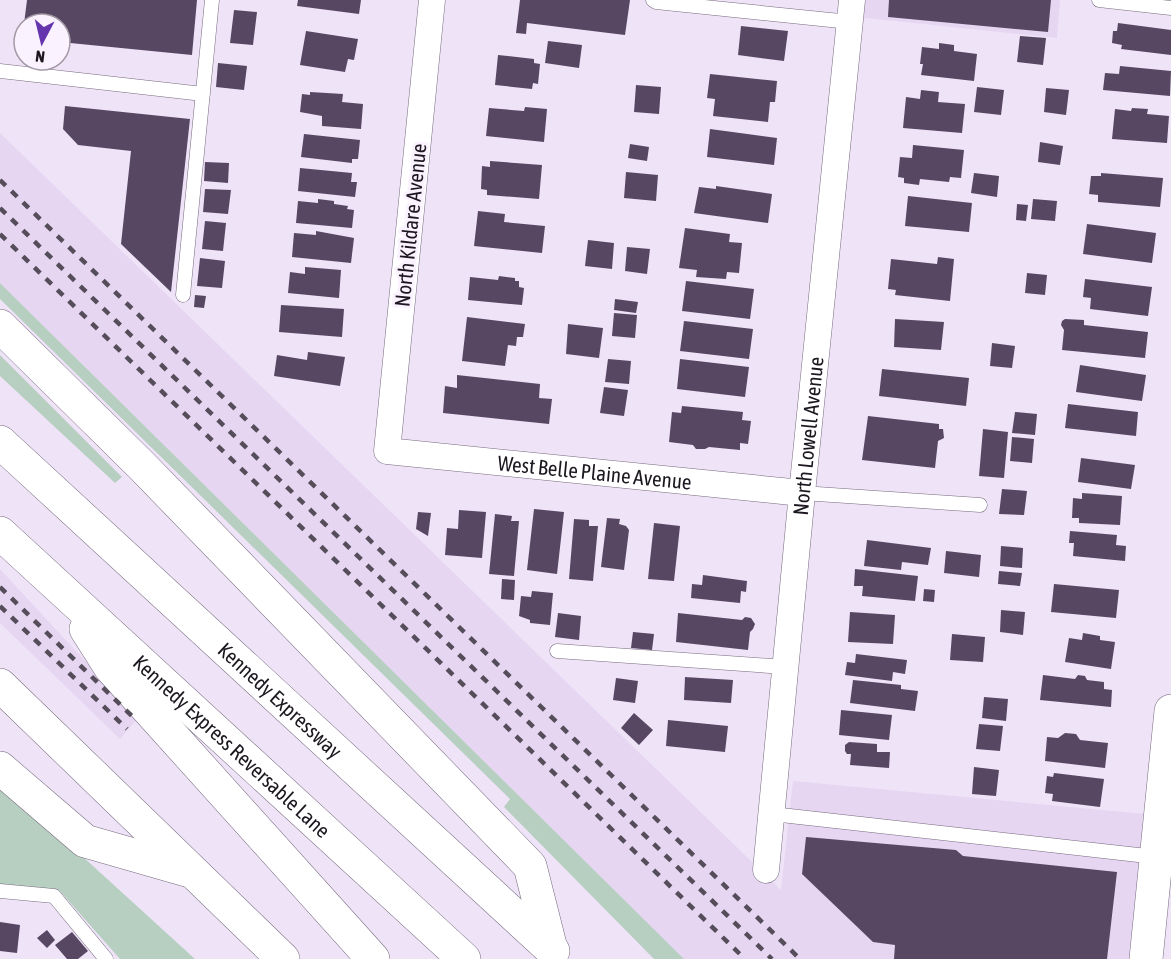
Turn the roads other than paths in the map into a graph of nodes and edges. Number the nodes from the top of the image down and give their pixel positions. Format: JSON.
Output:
{"nodes":[{"id":1,"x":212,"y":0,"type":"edge"},
{"id":2,"x":432,"y":0,"type":"edge"},
{"id":3,"x":653,"y":0,"type":"edge"},
{"id":4,"x":1099,"y":0,"type":"edge"},
{"id":5,"x":1171,"y":8,"type":"edge"},
{"id":6,"x":851,"y":11,"type":"edge"},
{"id":7,"x":0,"y":71,"type":"edge"},
{"id":8,"x":203,"y":94,"type":"junction"},
{"id":9,"x":183,"y":295,"type":"dead end"},
{"id":10,"x":0,"y":326,"type":"edge"},
{"id":11,"x":0,"y":442,"type":"edge"},
{"id":12,"x":387,"y":451,"type":"joint"},
{"id":13,"x":802,"y":494,"type":"junction"},
{"id":14,"x":980,"y":505,"type":"dead end"},
{"id":15,"x":0,"y":533,"type":"edge"},
{"id":16,"x":60,"y":590,"type":"junction"},
{"id":17,"x":557,"y":651,"type":"dead end"},
{"id":18,"x":785,"y":667,"type":"junction"},
{"id":19,"x":0,"y":685,"type":"edge"},
{"id":20,"x":1171,"y":711,"type":"edge"},
{"id":21,"x":0,"y":768,"type":"edge"},
{"id":22,"x":772,"y":814,"type":"junction"},
{"id":23,"x":1156,"y":857,"type":"junction"},
{"id":24,"x":189,"y":870,"type":"junction"},
{"id":25,"x":766,"y":870,"type":"dead end"},
{"id":26,"x":0,"y":891,"type":"edge"},
{"id":27,"x":556,"y":954,"type":"edge"},
{"id":28,"x":106,"y":959,"type":"edge"},
{"id":29,"x":282,"y":959,"type":"edge"},
{"id":30,"x":373,"y":959,"type":"edge"},
{"id":31,"x":464,"y":959,"type":"edge"},
{"id":32,"x":1146,"y":959,"type":"edge"}],
"edges":[{"from":1,"to":8,"type":"lane"},
{"from":2,"to":12,"type":"street","name":"North Kildare Avenue"},
{"from":3,"to":6,"type":"lane"},
{"from":4,"to":5,"type":"lane"},
{"from":6,"to":13,"type":"street","name":"North Lowell Avenue"},
{"from":7,"to":8,"type":"lane"},
{"from":8,"to":9,"type":"lane"},
{"from":10,"to":27,"type":"main road"},
{"from":11,"to":27,"type":"main road","name":"Kennedy Expressway"},
{"from":12,"to":13,"type":"street","name":"West Belle Plaine Avenue"},
{"from":13,"to":14,"type":"lane"},
{"from":13,"to":18,"type":"street","name":"North Lowell Avenue"},
{"from":15,"to":16,"type":"main road","name":"Kennedy Express Reversable Lane"},
{"from":16,"to":30,"type":"main road"},
{"from":16,"to":31,"type":"main road","name":"Kennedy Express Reversable Lane"},
{"from":17,"to":18,"type":"lane"},
{"from":18,"to":22,"type":"street","name":"North Lowell Avenue"},
{"from":19,"to":24,"type":"main road"},
{"from":20,"to":23,"type":"main road"},
{"from":21,"to":24,"type":"main road"},
{"from":22,"to":23,"type":"lane"},
{"from":22,"to":25,"type":"street","name":"North Lowell Avenue"},
{"from":23,"to":32,"type":"main road"},
{"from":24,"to":29,"type":"main road"},
{"from":26,"to":28,"type":"lane"}]}
